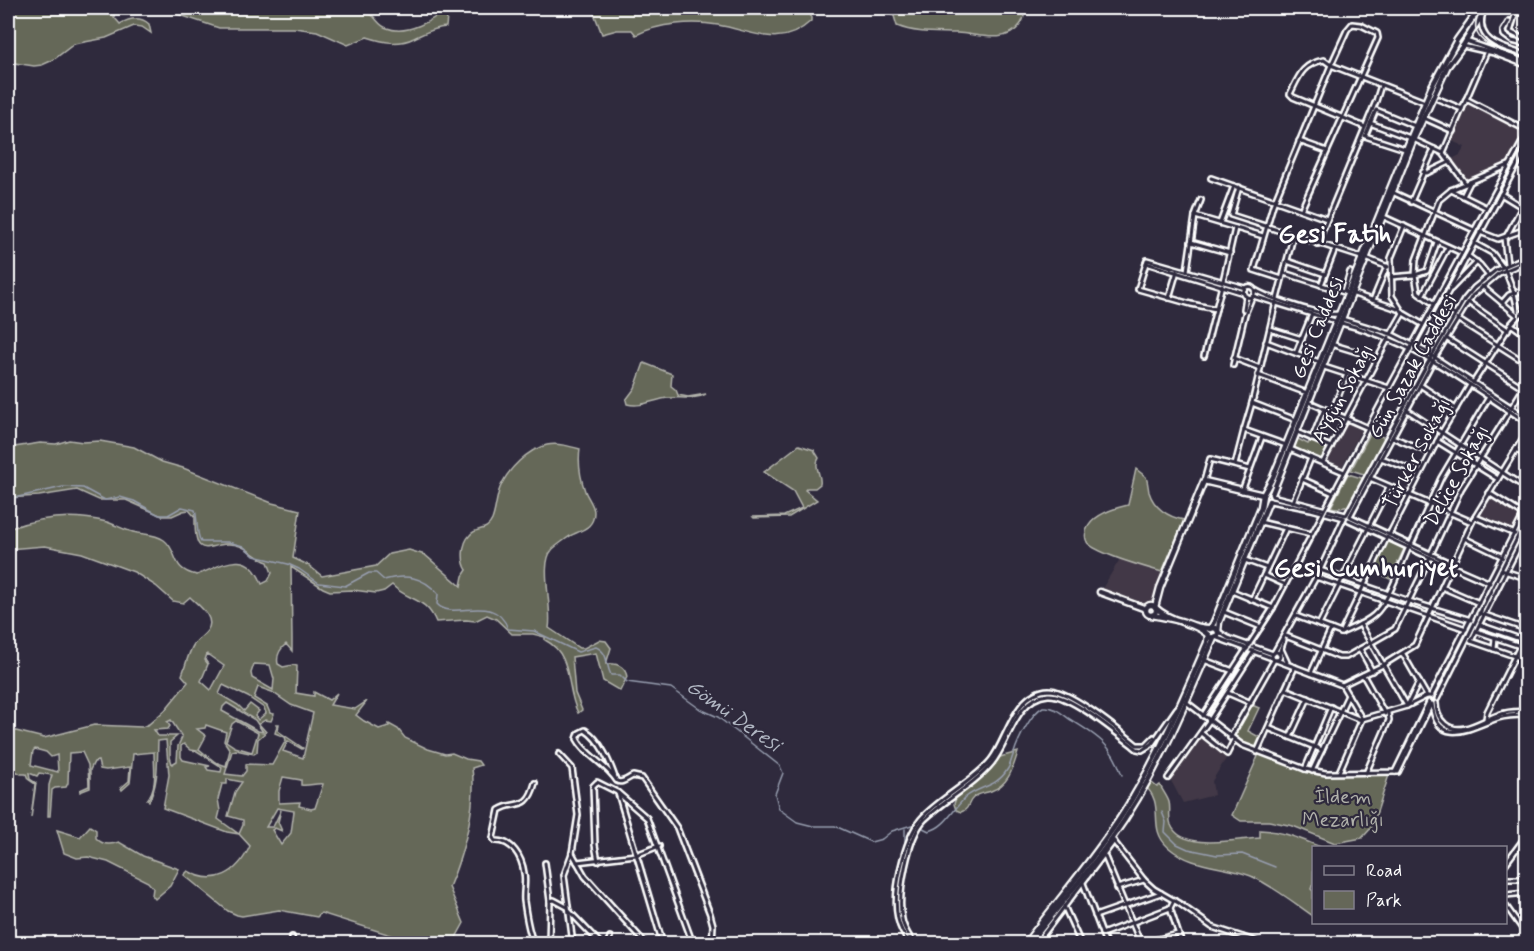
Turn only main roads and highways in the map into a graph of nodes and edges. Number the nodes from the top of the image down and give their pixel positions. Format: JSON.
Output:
{"nodes":[{"id":1,"x":1479,"y":8,"type":"edge"},
{"id":2,"x":1486,"y":8,"type":"edge"},
{"id":3,"x":1462,"y":42,"type":"junction"},
{"id":4,"x":1412,"y":139,"type":"junction"},
{"id":5,"x":1364,"y":257,"type":"junction"},
{"id":6,"x":1339,"y":319,"type":"junction"},
{"id":7,"x":1320,"y":364,"type":"junction"},
{"id":8,"x":1287,"y":447,"type":"junction"},
{"id":9,"x":1264,"y":495,"type":"junction"},
{"id":10,"x":1271,"y":498,"type":"junction"},
{"id":11,"x":1100,"y":592,"type":"dead end"},
{"id":12,"x":1152,"y":607,"type":"junction"},
{"id":13,"x":1218,"y":631,"type":"junction"},
{"id":14,"x":1211,"y":634,"type":"junction"},
{"id":15,"x":1185,"y":701,"type":"junction"},
{"id":16,"x":1112,"y":838,"type":"junction"},
{"id":17,"x":1027,"y":944,"type":"edge"}],
"edges":[{"from":1,"to":3,"type":"main road","name":"Gesi Caddesi"},
{"from":2,"to":3,"type":"main road","name":"Gesi Caddesi"},
{"from":3,"to":4,"type":"main road","name":"Gesi Caddesi"},
{"from":3,"to":4,"type":"main road","name":"Gesi Caddesi"},
{"from":4,"to":5,"type":"main road","name":"Gesi Caddesi"},
{"from":4,"to":5,"type":"main road","name":"Gesi Caddesi"},
{"from":5,"to":6,"type":"main road","name":"Gesi Caddesi"},
{"from":6,"to":7,"type":"main road","name":"Gesi Caddesi"},
{"from":6,"to":7,"type":"main road","name":"Gesi Caddesi"},
{"from":7,"to":8,"type":"main road","name":"Gesi Caddesi"},
{"from":7,"to":8,"type":"main road","name":"Gesi Caddesi"},
{"from":8,"to":9,"type":"main road","name":"Gesi Caddesi"},
{"from":8,"to":10,"type":"main road","name":"Gesi Caddesi"},
{"from":9,"to":10,"type":"main road"},
{"from":9,"to":10,"type":"main road"},
{"from":9,"to":12,"type":"main road"},
{"from":9,"to":14,"type":"main road","name":"Gesi Caddesi"},
{"from":10,"to":13,"type":"main road","name":"Gesi Caddesi"},
{"from":11,"to":12,"type":"main road"},
{"from":12,"to":14,"type":"main road"},
{"from":12,"to":14,"type":"main road"},
{"from":13,"to":14,"type":"main road","name":"Gesi Caddesi"},
{"from":13,"to":14,"type":"main road"},
{"from":14,"to":15,"type":"main road"},
{"from":14,"to":15,"type":"main road"},
{"from":15,"to":16,"type":"main road"},
{"from":16,"to":17,"type":"main road"},
{"from":16,"to":17,"type":"main road"}]}
